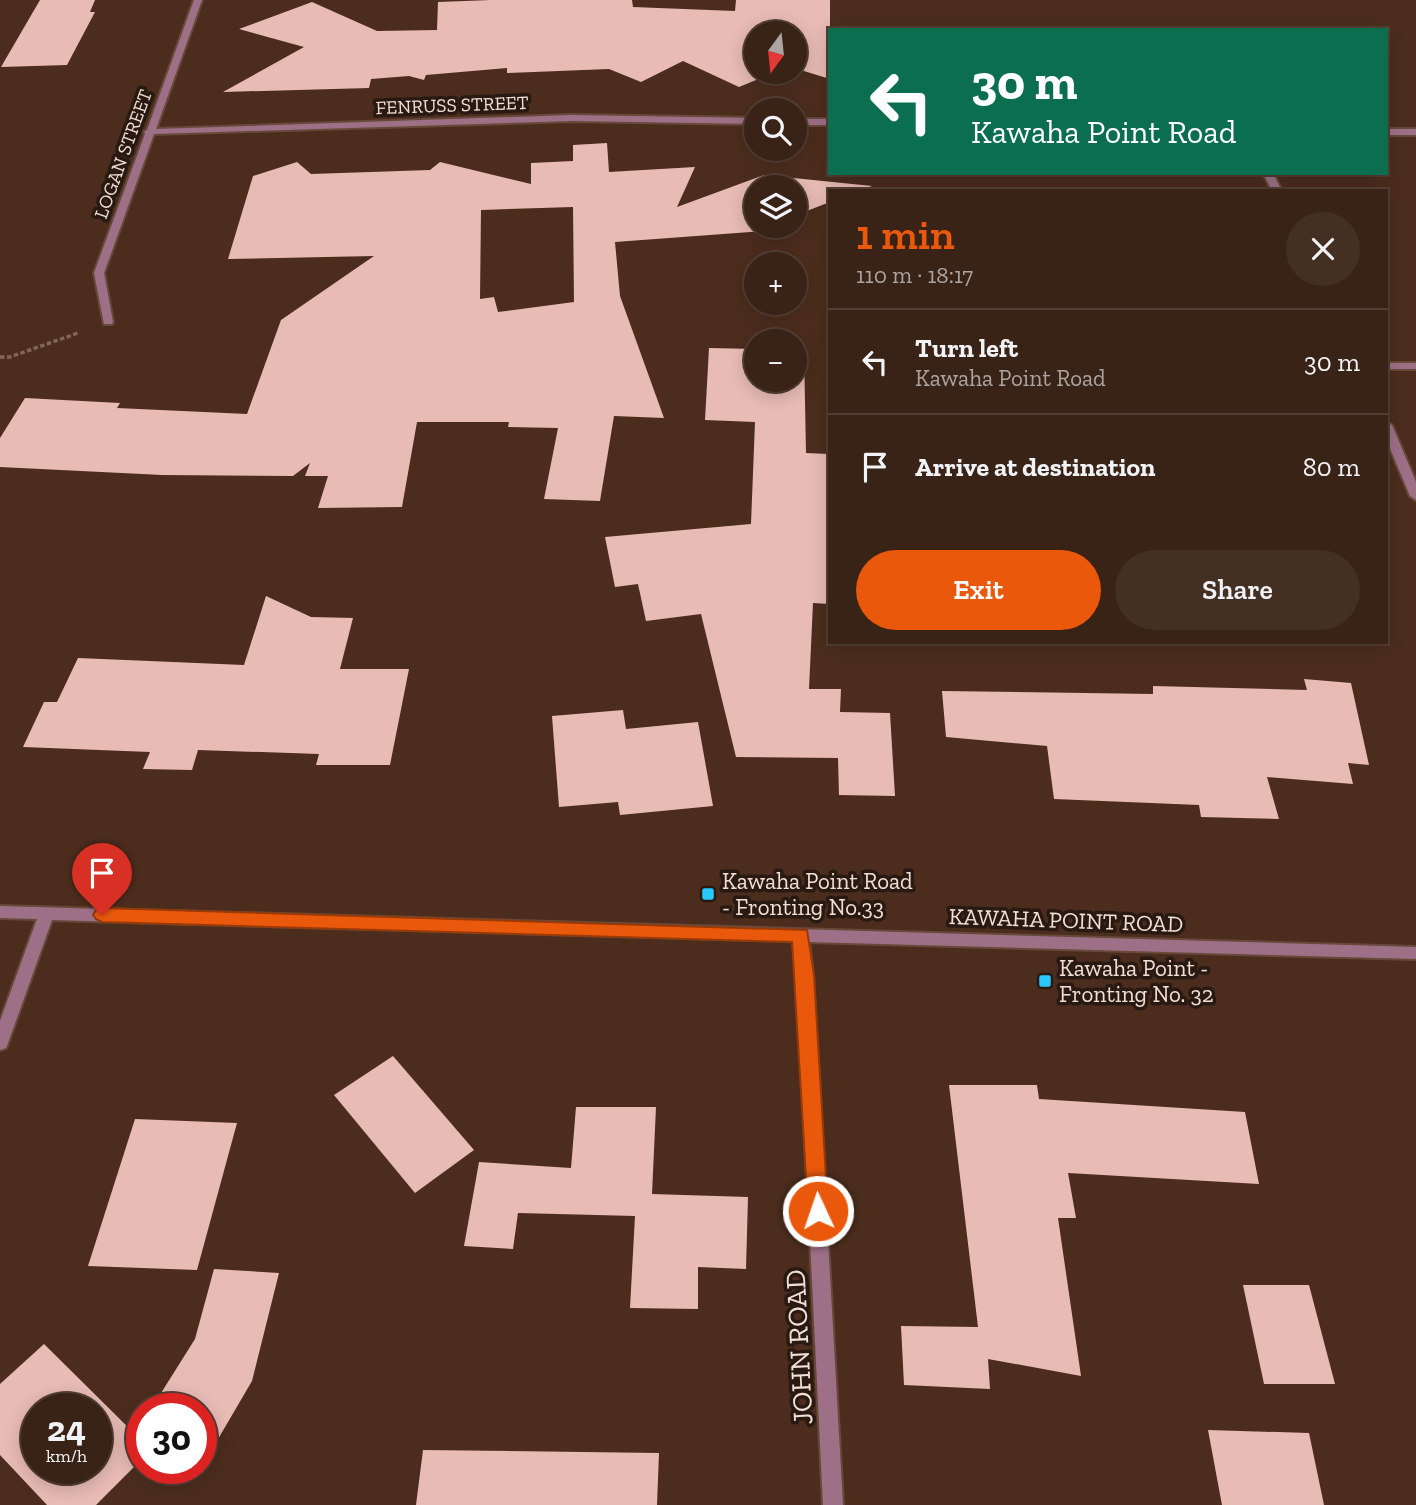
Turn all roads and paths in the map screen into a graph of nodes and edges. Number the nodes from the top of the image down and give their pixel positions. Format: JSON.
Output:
{"nodes":[{"id":1,"x":198,"y":0,"type":"edge"},
{"id":2,"x":744,"y":121,"type":"edge"},
{"id":3,"x":807,"y":122,"type":"edge"},
{"id":4,"x":828,"y":122,"type":"edge"},
{"id":5,"x":149,"y":132,"type":"junction"},
{"id":6,"x":1388,"y":132,"type":"edge"},
{"id":7,"x":1416,"y":132,"type":"edge"},
{"id":8,"x":108,"y":322,"type":"joint"},
{"id":9,"x":0,"y":357,"type":"edge"},
{"id":10,"x":1388,"y":366,"type":"edge"},
{"id":11,"x":1416,"y":366,"type":"edge"},
{"id":12,"x":1388,"y":430,"type":"edge"},
{"id":13,"x":1416,"y":496,"type":"edge"},
{"id":14,"x":0,"y":912,"type":"edge"},
{"id":15,"x":47,"y":913,"type":"junction"},
{"id":16,"x":800,"y":935,"type":"junction"},
{"id":17,"x":1416,"y":953,"type":"edge"},
{"id":18,"x":0,"y":1043,"type":"edge"},
{"id":19,"x":833,"y":1505,"type":"edge"}],
"edges":[{"from":1,"to":5,"type":"street","name":"LOGAN STREET"},
{"from":2,"to":5,"type":"street","name":"FENRUSS STREET"},
{"from":3,"to":4,"type":"street"},
{"from":5,"to":8,"type":"street","name":"LOGAN STREET"},
{"from":6,"to":7,"type":"street"},
{"from":8,"to":9,"type":"path"},
{"from":10,"to":11,"type":"street"},
{"from":12,"to":13,"type":"street"},
{"from":14,"to":15,"type":"street","name":"KAWAHA POINT ROAD"},
{"from":15,"to":16,"type":"street","name":"KAWAHA POINT ROAD"},
{"from":15,"to":18,"type":"street"},
{"from":16,"to":17,"type":"street","name":"KAWAHA POINT ROAD"},
{"from":16,"to":19,"type":"street","name":"JOHN ROAD"}]}
